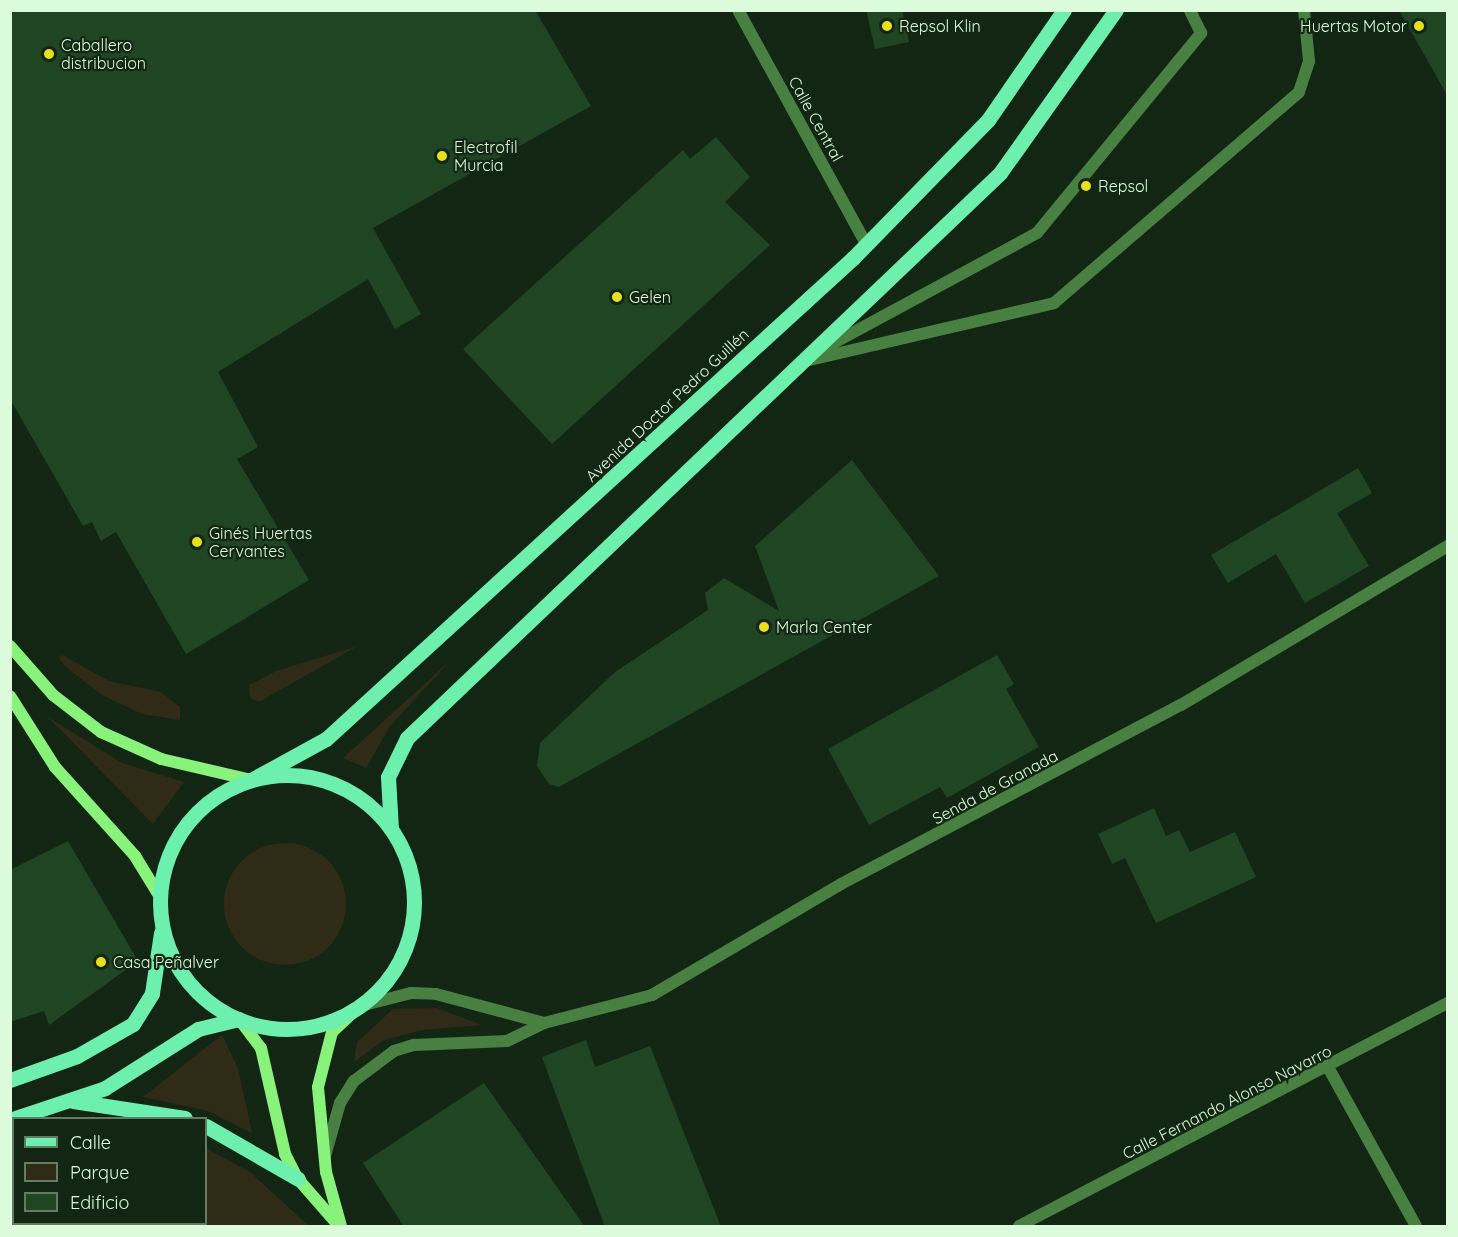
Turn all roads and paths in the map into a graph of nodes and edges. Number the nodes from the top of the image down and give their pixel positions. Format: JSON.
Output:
{"nodes":[{"id":1,"x":738,"y":10,"type":"edge"},
{"id":2,"x":1064,"y":10,"type":"edge"},
{"id":3,"x":1116,"y":10,"type":"edge"},
{"id":4,"x":1190,"y":10,"type":"edge"},
{"id":5,"x":1304,"y":10,"type":"edge"},
{"id":6,"x":866,"y":244,"type":"junction"},
{"id":7,"x":797,"y":363,"type":"junction"},
{"id":8,"x":1448,"y":546,"type":"edge"},
{"id":9,"x":10,"y":646,"type":"edge"},
{"id":10,"x":10,"y":696,"type":"edge"},
{"id":11,"x":251,"y":780,"type":"junction"},
{"id":12,"x":392,"y":829,"type":"junction"},
{"id":13,"x":160,"y":897,"type":"junction"},
{"id":14,"x":162,"y":924,"type":"junction"},
{"id":15,"x":1448,"y":1003,"type":"edge"},
{"id":16,"x":360,"y":1006,"type":"junction"},
{"id":17,"x":239,"y":1019,"type":"junction"},
{"id":18,"x":544,"y":1023,"type":"junction"},
{"id":19,"x":1329,"y":1069,"type":"junction"},
{"id":20,"x":10,"y":1080,"type":"edge"},
{"id":21,"x":67,"y":1101,"type":"junction"},
{"id":22,"x":19,"y":1117,"type":"edge"},
{"id":23,"x":172,"y":1117,"type":"edge"},
{"id":24,"x":207,"y":1127,"type":"edge"},
{"id":25,"x":325,"y":1158,"type":"junction"},
{"id":26,"x":298,"y":1179,"type":"junction"},
{"id":27,"x":340,"y":1227,"type":"edge"},
{"id":28,"x":1019,"y":1227,"type":"edge"},
{"id":29,"x":1416,"y":1227,"type":"edge"}],
"edges":[{"from":1,"to":6,"type":"street","name":"Calle Central"},
{"from":2,"to":6,"type":"main road","name":"Avenida Doctor Pedro Guillén"},
{"from":3,"to":7,"type":"main road"},
{"from":4,"to":7,"type":"street"},
{"from":5,"to":7,"type":"street"},
{"from":6,"to":11,"type":"main road","name":"Avenida Doctor Pedro Guillén"},
{"from":7,"to":12,"type":"main road"},
{"from":8,"to":18,"type":"street","name":"Senda de Granada"},
{"from":9,"to":11,"type":"main road"},
{"from":10,"to":13,"type":"main road"},
{"from":11,"to":12,"type":"main road"},
{"from":11,"to":13,"type":"main road","name":"Avenida Doctor Pedro Guillén"},
{"from":12,"to":16,"type":"main road"},
{"from":13,"to":14,"type":"main road"},
{"from":14,"to":17,"type":"main road"},
{"from":14,"to":20,"type":"main road"},
{"from":15,"to":19,"type":"street","name":"Calle Fernando Alonso Navarro"},
{"from":16,"to":17,"type":"main road"},
{"from":16,"to":18,"type":"street"},
{"from":16,"to":25,"type":"main road"},
{"from":17,"to":21,"type":"main road"},
{"from":17,"to":26,"type":"main road"},
{"from":18,"to":25,"type":"street","name":"Senda de Granada"},
{"from":19,"to":28,"type":"street","name":"Calle Fernando Alonso Navarro"},
{"from":19,"to":29,"type":"street"},
{"from":21,"to":22,"type":"main road"},
{"from":21,"to":23,"type":"main road"},
{"from":24,"to":26,"type":"main road"},
{"from":25,"to":27,"type":"main road"},
{"from":26,"to":27,"type":"main road"}]}
